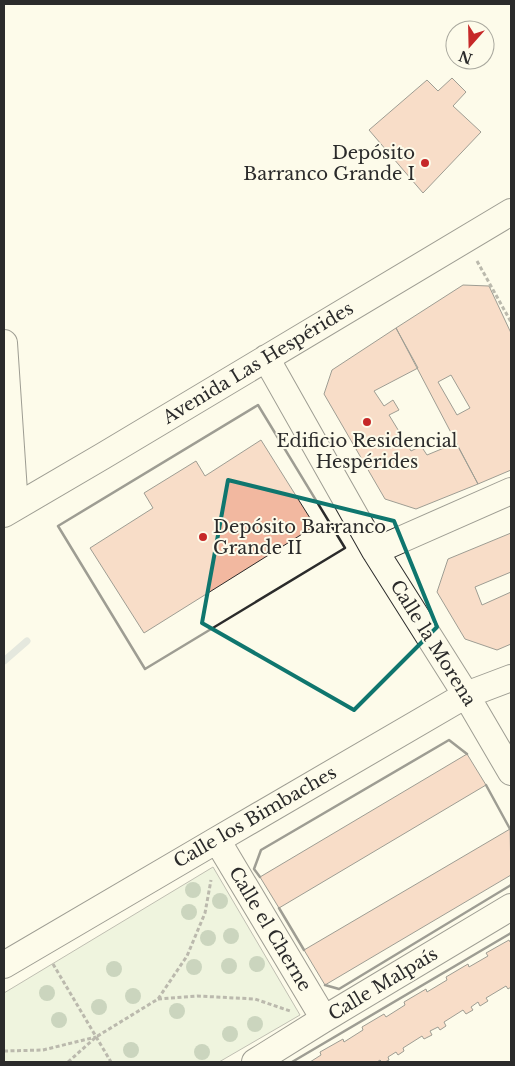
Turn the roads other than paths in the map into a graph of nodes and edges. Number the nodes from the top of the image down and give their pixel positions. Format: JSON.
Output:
{"nodes":[{"id":1,"x":511,"y":212,"type":"edge"},
{"id":2,"x":4,"y":343,"type":"edge"},
{"id":3,"x":266,"y":358,"type":"junction"},
{"id":4,"x":511,"y":491,"type":"edge"},
{"id":5,"x":9,"y":511,"type":"edge"},
{"id":6,"x":375,"y":550,"type":"junction"},
{"id":7,"x":511,"y":678,"type":"edge"},
{"id":8,"x":466,"y":695,"type":"junction"},
{"id":9,"x":511,"y":772,"type":"edge"},
{"id":10,"x":216,"y":840,"type":"junction"},
{"id":11,"x":511,"y":907,"type":"edge"},
{"id":12,"x":4,"y":965,"type":"edge"},
{"id":13,"x":324,"y":1019,"type":"junction"},
{"id":14,"x":255,"y":1062,"type":"edge"}],
"edges":[{"from":1,"to":3,"type":"street","name":"Avenida Las Hespérides"},
{"from":2,"to":5,"type":"street"},
{"from":3,"to":5,"type":"street","name":"Avenida Las Hespérides"},
{"from":3,"to":6,"type":"street","name":"Calle la Morena"},
{"from":4,"to":6,"type":"street"},
{"from":6,"to":8,"type":"street","name":"Calle la Morena"},
{"from":7,"to":8,"type":"street","name":"Calle los Bimbaches"},
{"from":8,"to":9,"type":"street","name":"Calle la Morena"},
{"from":8,"to":10,"type":"street","name":"Calle los Bimbaches"},
{"from":10,"to":12,"type":"street","name":"Calle los Bimbaches"},
{"from":10,"to":13,"type":"street","name":"Calle el Cherne"},
{"from":11,"to":13,"type":"street","name":"Calle Malpaís"},
{"from":13,"to":14,"type":"street","name":"Calle Malpaís"}]}
